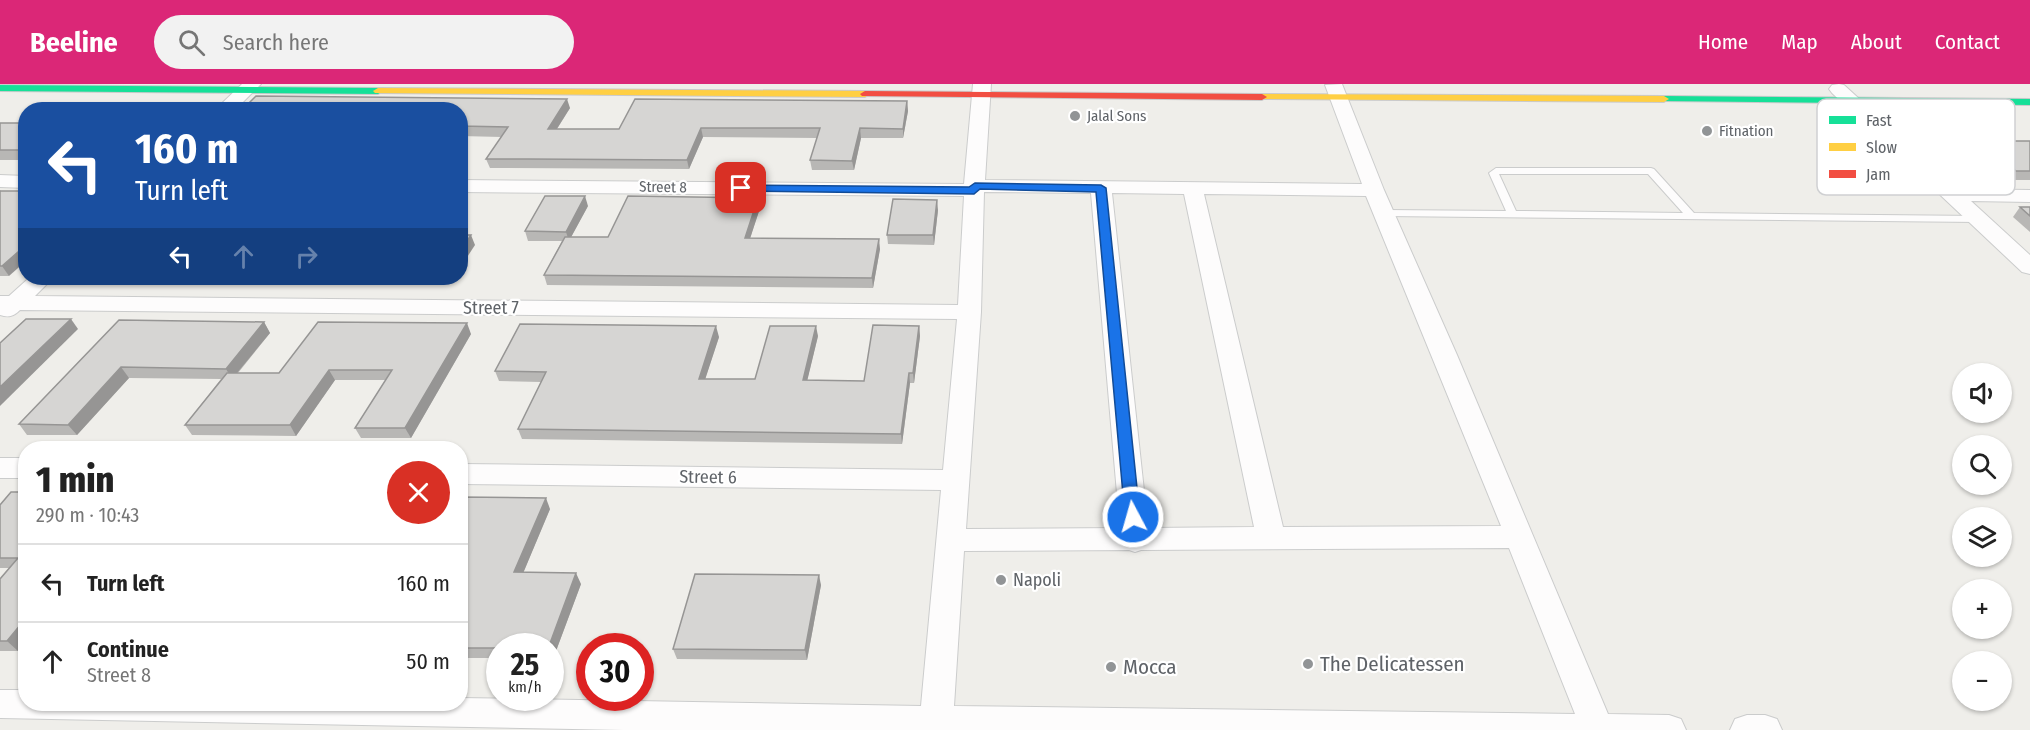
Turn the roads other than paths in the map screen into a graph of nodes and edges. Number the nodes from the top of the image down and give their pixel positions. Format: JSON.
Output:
{"nodes":[{"id":1,"x":1031,"y":84,"type":"edge"},
{"id":2,"x":249,"y":87,"type":"edge"},
{"id":3,"x":0,"y":88,"type":"edge"},
{"id":4,"x":982,"y":90,"type":"edge"},
{"id":5,"x":2030,"y":90,"type":"edge"},
{"id":6,"x":1336,"y":92,"type":"edge"},
{"id":7,"x":1844,"y":95,"type":"junction"},
{"id":8,"x":1848,"y":99,"type":"edge"},
{"id":9,"x":1950,"y":99,"type":"edge"},
{"id":10,"x":2015,"y":101,"type":"edge"},
{"id":11,"x":233,"y":102,"type":"edge"},
{"id":12,"x":2030,"y":102,"type":"edge"},
{"id":13,"x":0,"y":182,"type":"edge"},
{"id":14,"x":18,"y":182,"type":"edge"},
{"id":15,"x":468,"y":186,"type":"edge"},
{"id":16,"x":974,"y":188,"type":"junction"},
{"id":17,"x":1101,"y":188,"type":"junction"},
{"id":18,"x":1193,"y":189,"type":"junction"},
{"id":19,"x":1374,"y":190,"type":"junction"},
{"id":20,"x":1951,"y":195,"type":"joint"},
{"id":21,"x":2030,"y":196,"type":"edge"},
{"id":22,"x":1385,"y":213,"type":"junction"},
{"id":23,"x":1512,"y":214,"type":"junction"},
{"id":24,"x":1691,"y":216,"type":"junction"},
{"id":25,"x":1978,"y":219,"type":"junction"},
{"id":26,"x":2030,"y":267,"type":"edge"},
{"id":27,"x":33,"y":285,"type":"edge"},
{"id":28,"x":5,"y":308,"type":"edge"},
{"id":29,"x":969,"y":312,"type":"junction"},
{"id":30,"x":0,"y":468,"type":"edge"},
{"id":31,"x":18,"y":468,"type":"edge"},
{"id":32,"x":468,"y":474,"type":"edge"},
{"id":33,"x":955,"y":480,"type":"junction"},
{"id":34,"x":1519,"y":537,"type":"junction"},
{"id":35,"x":1271,"y":538,"type":"junction"},
{"id":36,"x":950,"y":540,"type":"junction"},
{"id":37,"x":1135,"y":540,"type":"junction"},
{"id":38,"x":0,"y":704,"type":"edge"},
{"id":39,"x":18,"y":705,"type":"edge"},
{"id":40,"x":222,"y":711,"type":"edge"},
{"id":41,"x":936,"y":721,"type":"junction"},
{"id":42,"x":570,"y":722,"type":"edge"},
{"id":43,"x":818,"y":725,"type":"edge"},
{"id":44,"x":1063,"y":726,"type":"edge"},
{"id":45,"x":1598,"y":730,"type":"edge"},
{"id":46,"x":1669,"y":730,"type":"edge"},
{"id":47,"x":1747,"y":730,"type":"edge"},
{"id":48,"x":1762,"y":730,"type":"edge"}],
"edges":[{"from":1,"to":6,"type":"street"},
{"from":2,"to":3,"type":"street"},
{"from":2,"to":4,"type":"street"},
{"from":2,"to":11,"type":"street"},
{"from":4,"to":6,"type":"street"},
{"from":4,"to":16,"type":"street"},
{"from":5,"to":7,"type":"street"},
{"from":6,"to":7,"type":"street"},
{"from":6,"to":19,"type":"street"},
{"from":7,"to":8,"type":"street"},
{"from":7,"to":9,"type":"street"},
{"from":10,"to":12,"type":"street"},
{"from":13,"to":14,"type":"street"},
{"from":15,"to":16,"type":"street","name":"Street 8"},
{"from":16,"to":17,"type":"street","name":"Street 8"},
{"from":16,"to":29,"type":"street"},
{"from":17,"to":18,"type":"street","name":"Street 8"},
{"from":17,"to":37,"type":"street"},
{"from":18,"to":19,"type":"street","name":"Street 8"},
{"from":18,"to":35,"type":"street"},
{"from":19,"to":22,"type":"street"},
{"from":20,"to":21,"type":"street"},
{"from":20,"to":25,"type":"street"},
{"from":22,"to":23,"type":"lane"},
{"from":22,"to":34,"type":"street"},
{"from":23,"to":24,"type":"lane"},
{"from":23,"to":24,"type":"lane"},
{"from":24,"to":25,"type":"lane"},
{"from":25,"to":26,"type":"street"},
{"from":27,"to":28,"type":"street"},
{"from":28,"to":29,"type":"street","name":"Street 7"},
{"from":29,"to":33,"type":"street"},
{"from":30,"to":31,"type":"street"},
{"from":32,"to":33,"type":"street","name":"Street 6"},
{"from":33,"to":36,"type":"street"},
{"from":34,"to":35,"type":"street"},
{"from":34,"to":45,"type":"street"},
{"from":35,"to":37,"type":"street"},
{"from":36,"to":37,"type":"street"},
{"from":36,"to":41,"type":"street"},
{"from":38,"to":39,"type":"street"},
{"from":40,"to":42,"type":"street"},
{"from":41,"to":43,"type":"street"},
{"from":41,"to":44,"type":"street"},
{"from":42,"to":43,"type":"street"},
{"from":44,"to":45,"type":"street"},
{"from":45,"to":46,"type":"street"},
{"from":47,"to":48,"type":"street"}]}
